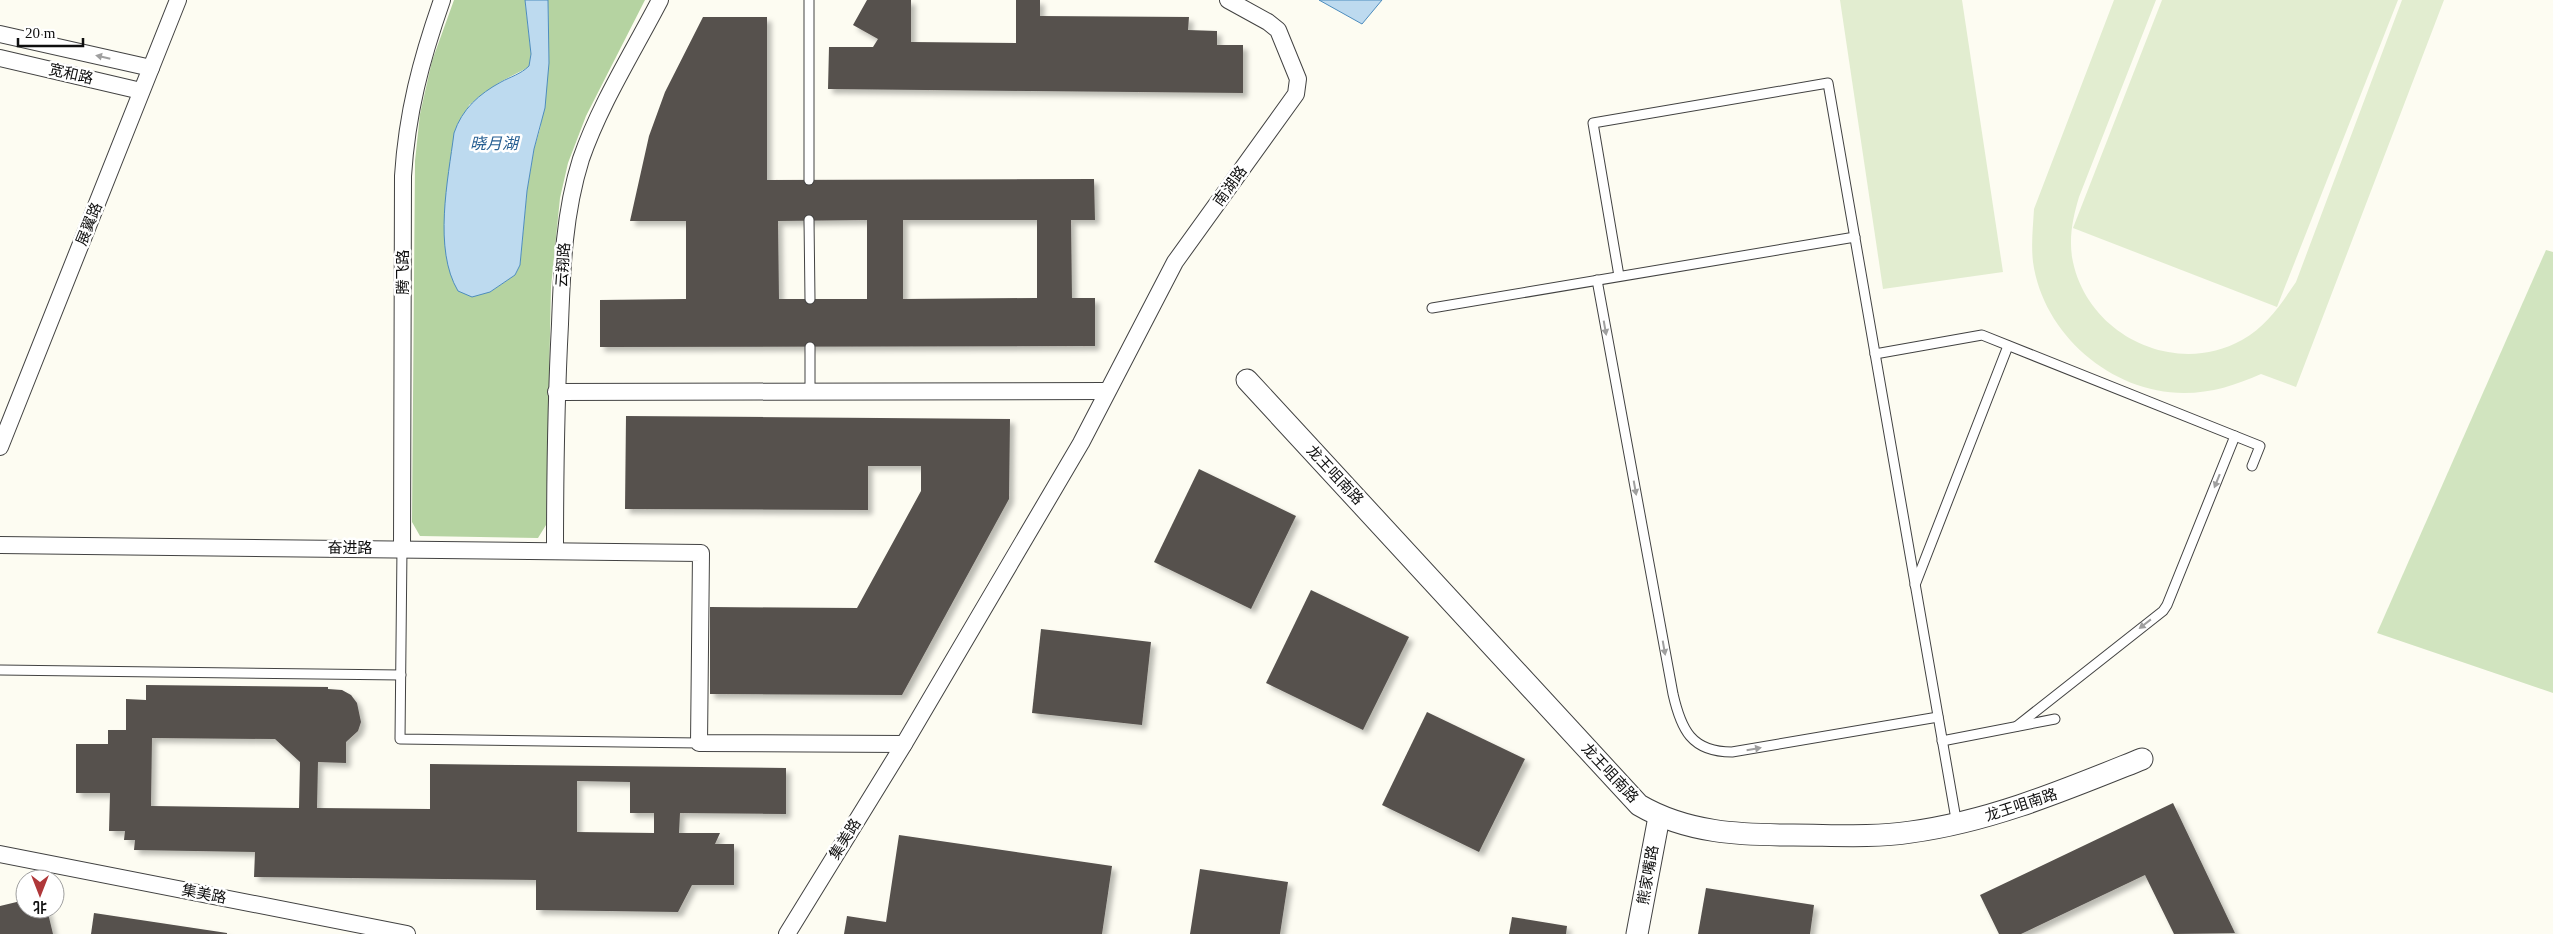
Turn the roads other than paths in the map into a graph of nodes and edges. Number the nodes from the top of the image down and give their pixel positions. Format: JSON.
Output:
{"nodes":[{"id":1,"x":178,"y":0,"type":"edge"},
{"id":2,"x":442,"y":0,"type":"edge"},
{"id":3,"x":660,"y":0,"type":"edge"},
{"id":4,"x":809,"y":0,"type":"edge"},
{"id":5,"x":1228,"y":0,"type":"edge"},
{"id":6,"x":0,"y":34,"type":"edge"},
{"id":7,"x":0,"y":58,"type":"edge"},
{"id":8,"x":151,"y":68,"type":"junction"},
{"id":9,"x":141,"y":91,"type":"junction"},
{"id":10,"x":809,"y":180,"type":"dead end"},
{"id":11,"x":809,"y":220,"type":"dead end"},
{"id":12,"x":1855,"y":237,"type":"junction"},
{"id":13,"x":1619,"y":276,"type":"junction"},
{"id":14,"x":1597,"y":280,"type":"junction"},
{"id":15,"x":810,"y":299,"type":"dead end"},
{"id":16,"x":1432,"y":308,"type":"dead end"},
{"id":17,"x":2008,"y":346,"type":"junction"},
{"id":18,"x":810,"y":347,"type":"dead end"},
{"id":19,"x":1875,"y":354,"type":"junction"},
{"id":20,"x":1247,"y":380,"type":"dead end"},
{"id":21,"x":1107,"y":390,"type":"junction"},
{"id":22,"x":810,"y":391,"type":"junction"},
{"id":23,"x":556,"y":392,"type":"junction"},
{"id":24,"x":2235,"y":436,"type":"junction"},
{"id":25,"x":0,"y":447,"type":"edge"},
{"id":26,"x":2252,"y":466,"type":"dead end"},
{"id":27,"x":0,"y":545,"type":"edge"},
{"id":28,"x":402,"y":548,"type":"junction"},
{"id":29,"x":554,"y":551,"type":"junction"},
{"id":30,"x":1915,"y":585,"type":"junction"},
{"id":31,"x":0,"y":670,"type":"edge"},
{"id":32,"x":401,"y":675,"type":"junction"},
{"id":33,"x":1938,"y":717,"type":"junction"},
{"id":34,"x":2055,"y":719,"type":"dead end"},
{"id":35,"x":2017,"y":726,"type":"junction"},
{"id":36,"x":1942,"y":741,"type":"junction"},
{"id":37,"x":699,"y":742,"type":"junction"},
{"id":38,"x":904,"y":744,"type":"junction"},
{"id":39,"x":2142,"y":759,"type":"dead end"},
{"id":40,"x":1659,"y":816,"type":"junction"},
{"id":41,"x":1957,"y":825,"type":"junction"},
{"id":42,"x":0,"y":854,"type":"edge"},
{"id":43,"x":407,"y":934,"type":"edge"},
{"id":44,"x":786,"y":934,"type":"edge"},
{"id":45,"x":1637,"y":934,"type":"edge"}],
"edges":[{"from":1,"to":8,"type":"street","name":"展翼路"},
{"from":2,"to":28,"type":"street","name":"腾飞路"},
{"from":3,"to":23,"type":"street","name":"云翔路"},
{"from":4,"to":10,"type":"lane"},
{"from":5,"to":21,"type":"street","name":"南湖路"},
{"from":8,"to":6,"type":"street","name":"宽和路","one_way":true},
{"from":7,"to":9,"type":"street","name":"宽和路"},
{"from":8,"to":9,"type":"street","name":"展翼路"},
{"from":9,"to":25,"type":"street","name":"展翼路"},
{"from":11,"to":15,"type":"lane"},
{"from":12,"to":13,"type":"lane"},
{"from":12,"to":13,"type":"lane"},
{"from":12,"to":19,"type":"lane"},
{"from":13,"to":14,"type":"lane"},
{"from":14,"to":16,"type":"lane"},
{"from":14,"to":33,"type":"lane","one_way":true},
{"from":17,"to":19,"type":"lane"},
{"from":17,"to":24,"type":"lane"},
{"from":17,"to":30,"type":"lane"},
{"from":18,"to":22,"type":"lane"},
{"from":19,"to":30,"type":"lane"},
{"from":20,"to":40,"type":"street","name":"龙王咀南路"},
{"from":21,"to":22,"type":"street"},
{"from":21,"to":38,"type":"street","name":"南湖路"},
{"from":22,"to":23,"type":"street"},
{"from":23,"to":29,"type":"street","name":"云翔路"},
{"from":24,"to":26,"type":"lane"},
{"from":24,"to":35,"type":"lane","one_way":true},
{"from":27,"to":28,"type":"street","name":"奋进路"},
{"from":28,"to":29,"type":"street","name":"奋进路"},
{"from":28,"to":32,"type":"lane"},
{"from":29,"to":37,"type":"street","name":"奋进路"},
{"from":30,"to":33,"type":"lane"},
{"from":31,"to":32,"type":"lane"},
{"from":32,"to":37,"type":"lane"},
{"from":33,"to":36,"type":"lane"},
{"from":34,"to":35,"type":"lane"},
{"from":35,"to":36,"type":"lane"},
{"from":36,"to":41,"type":"lane"},
{"from":37,"to":38,"type":"street"},
{"from":38,"to":44,"type":"street","name":"集美路"},
{"from":39,"to":41,"type":"street","name":"龙王咀南路"},
{"from":40,"to":41,"type":"street","name":"龙王咀南路"},
{"from":40,"to":45,"type":"street","name":"熊家嘴路"},
{"from":42,"to":43,"type":"street","name":"集美路"}]}
